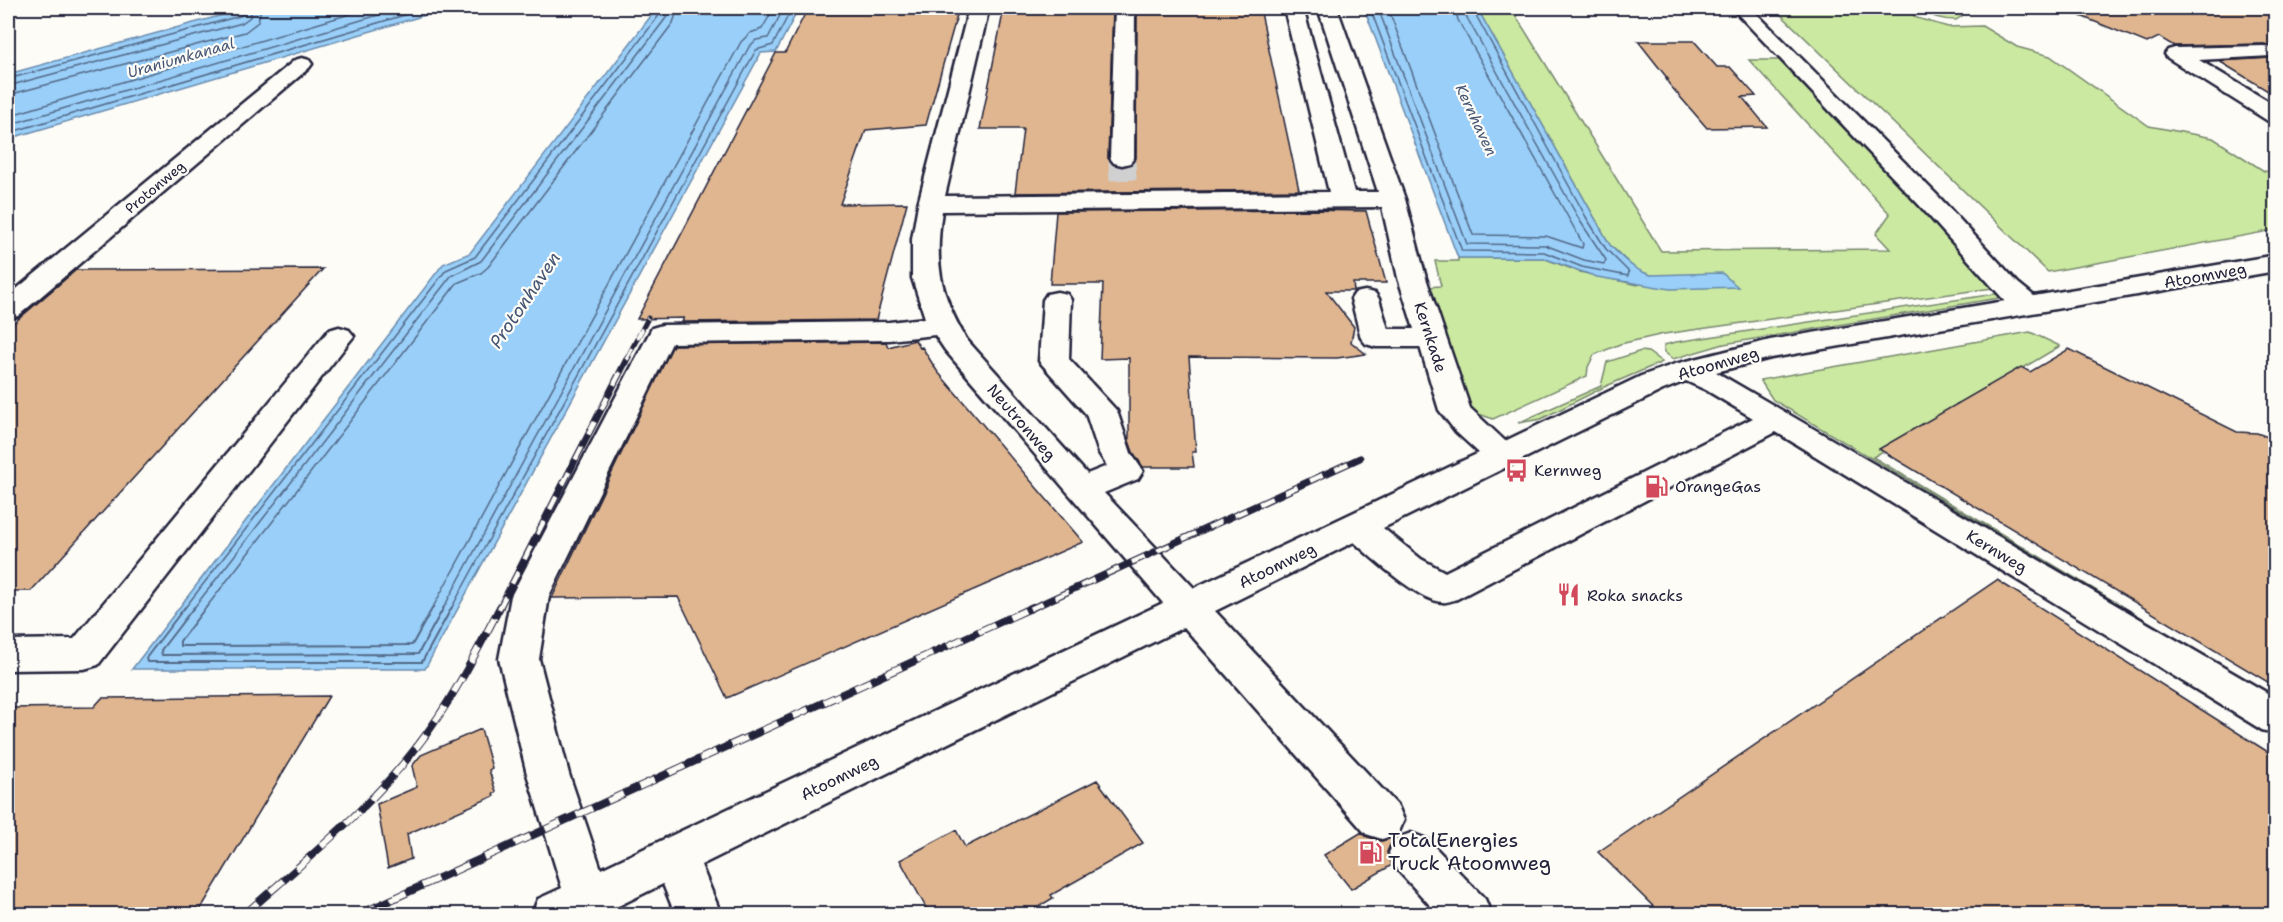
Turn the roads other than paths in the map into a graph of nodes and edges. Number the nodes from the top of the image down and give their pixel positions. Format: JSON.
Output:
{"nodes":[{"id":1,"x":979,"y":8,"type":"edge"},
{"id":2,"x":1125,"y":8,"type":"edge"},
{"id":3,"x":1293,"y":8,"type":"edge"},
{"id":4,"x":1328,"y":8,"type":"edge"},
{"id":5,"x":1741,"y":8,"type":"edge"},
{"id":6,"x":2264,"y":52,"type":"dead end"},
{"id":7,"x":302,"y":64,"type":"dead end"},
{"id":8,"x":2276,"y":116,"type":"edge"},
{"id":9,"x":1123,"y":180,"type":"junction"},
{"id":10,"x":1393,"y":198,"type":"junction"},
{"id":11,"x":1343,"y":199,"type":"junction"},
{"id":12,"x":931,"y":204,"type":"junction"},
{"id":13,"x":2276,"y":263,"type":"edge"},
{"id":14,"x":1365,"y":299,"type":"dead end"},
{"id":15,"x":1057,"y":300,"type":"dead end"},
{"id":16,"x":2028,"y":305,"type":"junction"},
{"id":17,"x":8,"y":310,"type":"edge"},
{"id":18,"x":944,"y":325,"type":"junction"},
{"id":19,"x":339,"y":336,"type":"dead end"},
{"id":20,"x":1432,"y":338,"type":"junction"},
{"id":21,"x":1686,"y":370,"type":"junction"},
{"id":22,"x":1776,"y":419,"type":"junction"},
{"id":23,"x":1503,"y":456,"type":"junction"},
{"id":24,"x":1081,"y":489,"type":"junction"},
{"id":25,"x":1357,"y":526,"type":"junction"},
{"id":26,"x":1190,"y":607,"type":"junction"},
{"id":27,"x":8,"y":655,"type":"edge"},
{"id":28,"x":2276,"y":718,"type":"edge"},
{"id":29,"x":675,"y":856,"type":"junction"},
{"id":30,"x":571,"y":906,"type":"edge"},
{"id":31,"x":698,"y":915,"type":"edge"},
{"id":32,"x":1468,"y":915,"type":"edge"}],
"edges":[{"from":1,"to":12,"type":"street","name":"Neutronweg"},
{"from":2,"to":9,"type":"street"},
{"from":3,"to":11,"type":"street"},
{"from":4,"to":10,"type":"street","name":"Kernkade"},
{"from":5,"to":16,"type":"street"},
{"from":6,"to":8,"type":"street"},
{"from":7,"to":17,"type":"street","name":"Protonweg"},
{"from":9,"to":11,"type":"street"},
{"from":9,"to":12,"type":"street"},
{"from":10,"to":11,"type":"street"},
{"from":10,"to":20,"type":"street","name":"Kernkade"},
{"from":12,"to":18,"type":"street","name":"Neutronweg"},
{"from":13,"to":16,"type":"street","name":"Atoomweg"},
{"from":14,"to":20,"type":"street"},
{"from":15,"to":24,"type":"street"},
{"from":16,"to":21,"type":"street","name":"Atoomweg"},
{"from":18,"to":24,"type":"street","name":"Neutronweg"},
{"from":18,"to":30,"type":"street"},
{"from":19,"to":27,"type":"street"},
{"from":20,"to":23,"type":"street","name":"Kernkade"},
{"from":21,"to":22,"type":"street","name":"Kernweg"},
{"from":21,"to":23,"type":"street","name":"Atoomweg"},
{"from":22,"to":25,"type":"street"},
{"from":22,"to":28,"type":"street","name":"Kernweg"},
{"from":23,"to":25,"type":"street","name":"Atoomweg"},
{"from":24,"to":26,"type":"street","name":"Neutronweg"},
{"from":25,"to":26,"type":"street","name":"Atoomweg"},
{"from":26,"to":29,"type":"street","name":"Atoomweg"},
{"from":26,"to":32,"type":"street","name":"Neutronweg"},
{"from":29,"to":30,"type":"street","name":"Atoomweg"},
{"from":29,"to":31,"type":"street"}]}
